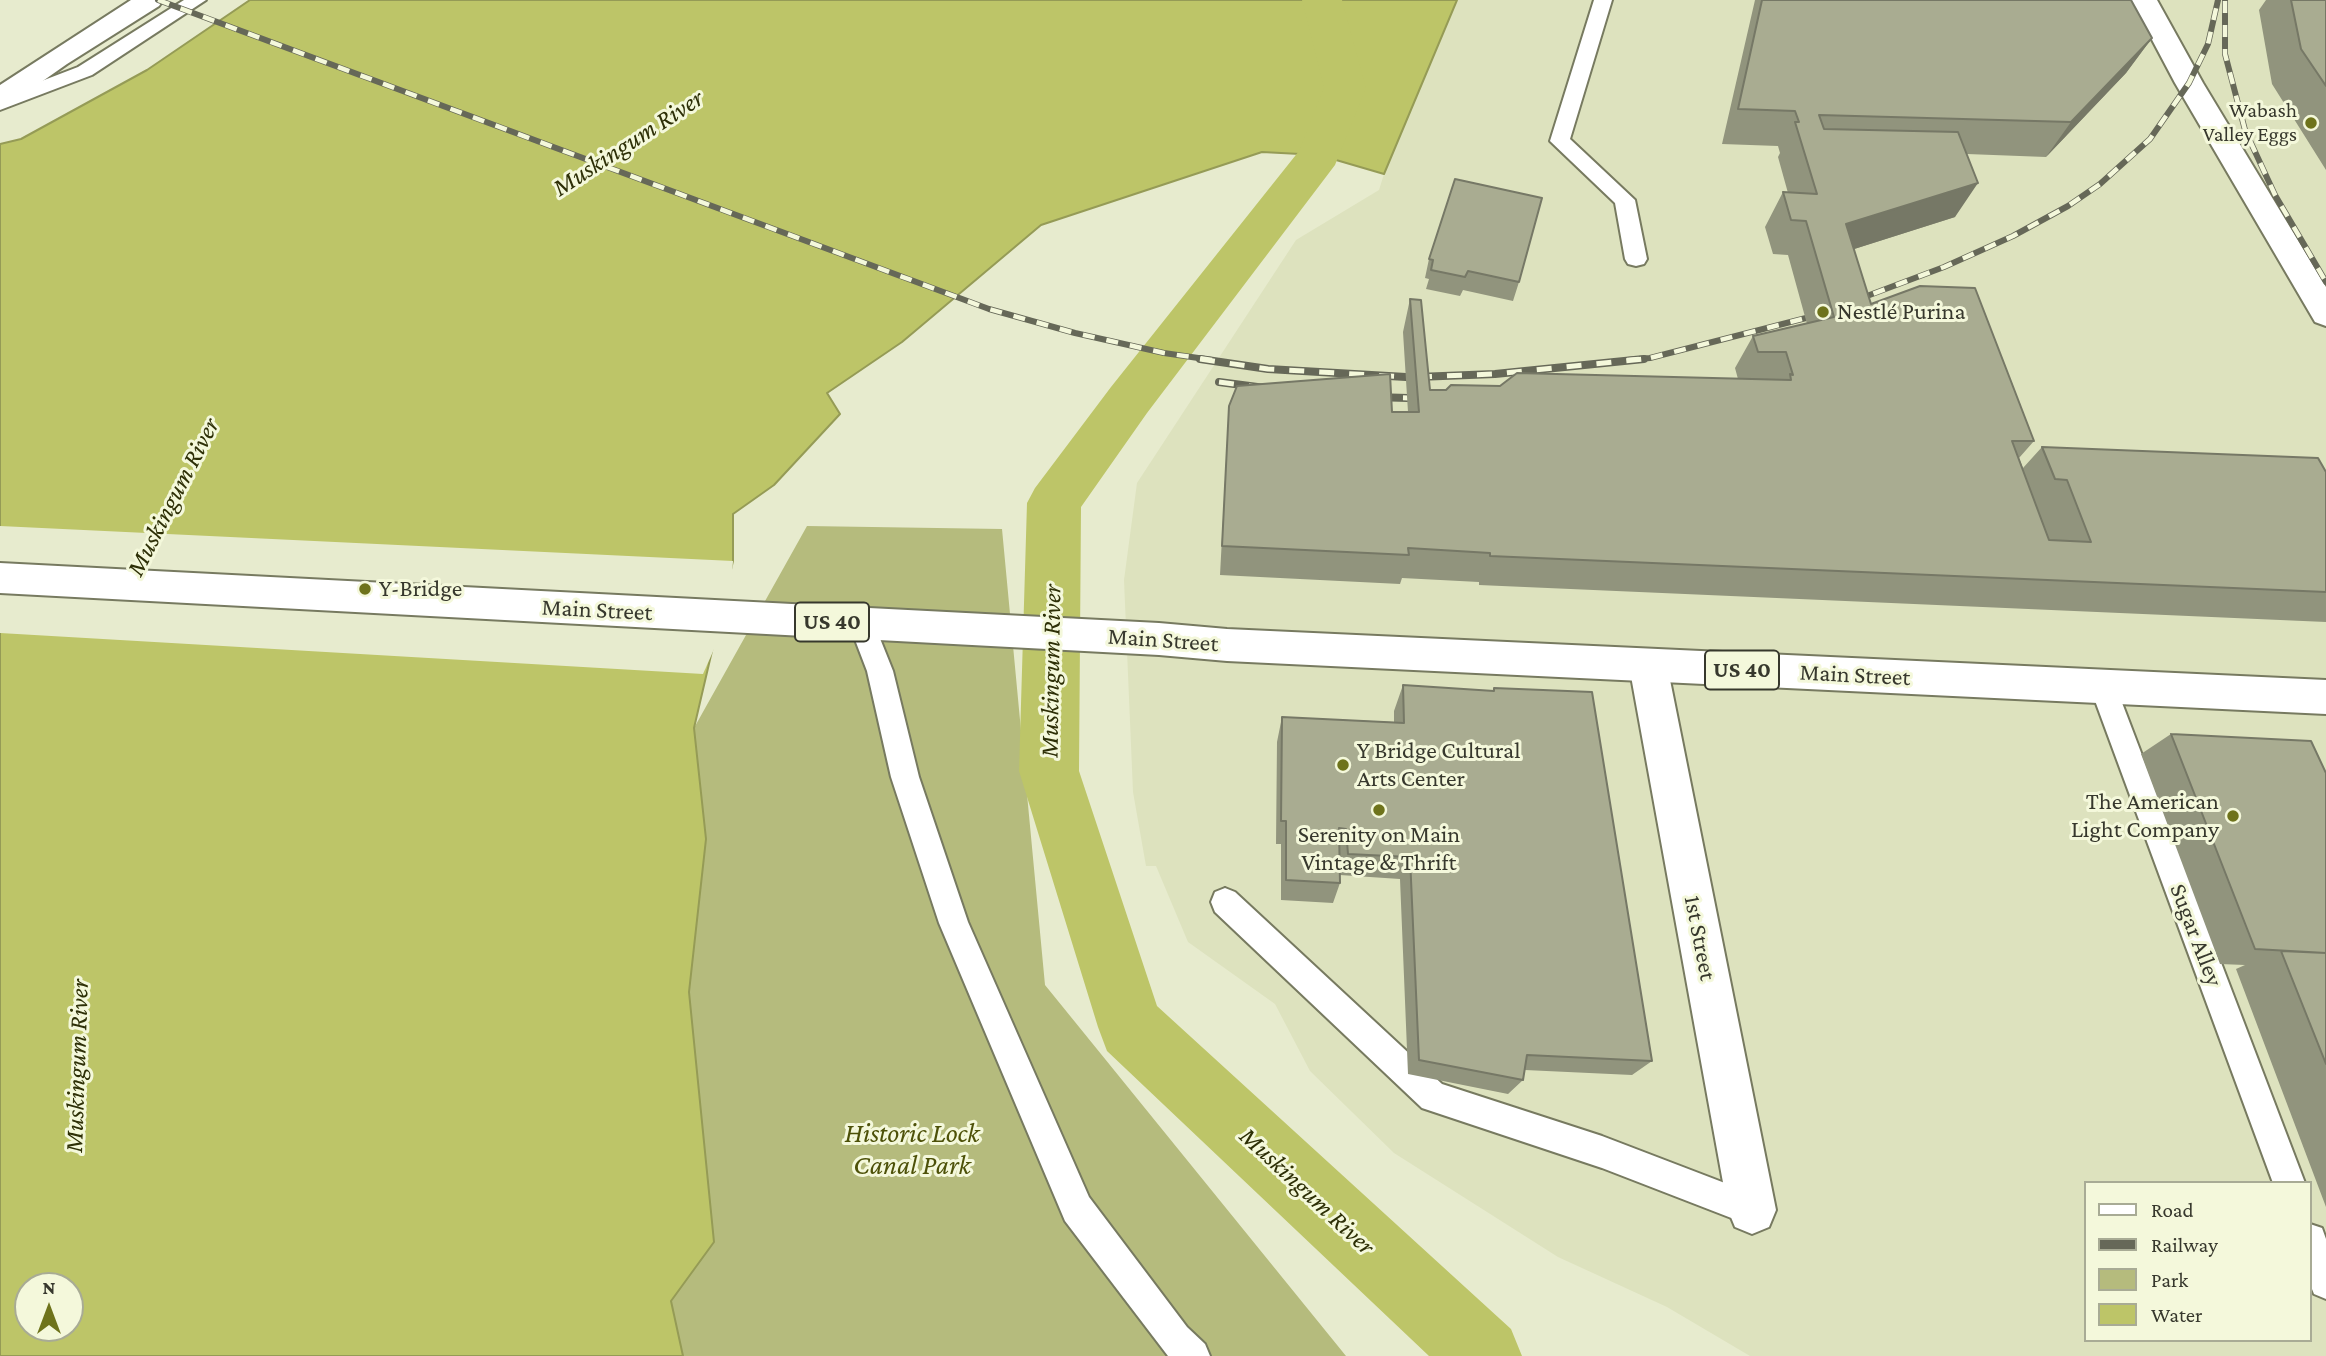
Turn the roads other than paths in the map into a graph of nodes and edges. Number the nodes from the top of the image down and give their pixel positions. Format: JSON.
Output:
{"nodes":[{"id":1,"x":150,"y":0,"type":"edge"},
{"id":2,"x":197,"y":0,"type":"edge"},
{"id":3,"x":1602,"y":0,"type":"edge"},
{"id":4,"x":2144,"y":0,"type":"edge"},
{"id":5,"x":0,"y":98,"type":"edge"},
{"id":6,"x":0,"y":104,"type":"edge"},
{"id":7,"x":1636,"y":259,"type":"dead end"},
{"id":8,"x":2326,"y":314,"type":"edge"},
{"id":9,"x":0,"y":578,"type":"edge"},
{"id":10,"x":862,"y":624,"type":"junction"},
{"id":11,"x":1648,"y":666,"type":"junction"},
{"id":12,"x":2103,"y":687,"type":"junction"},
{"id":13,"x":2326,"y":697,"type":"edge"},
{"id":14,"x":1225,"y":902,"type":"dead end"},
{"id":15,"x":2288,"y":1181,"type":"edge"},
{"id":16,"x":1752,"y":1210,"type":"joint"},
{"id":17,"x":2312,"y":1245,"type":"edge"},
{"id":18,"x":2326,"y":1282,"type":"edge"},
{"id":19,"x":1193,"y":1356,"type":"edge"}],
"edges":[{"from":1,"to":5,"type":"main road"},
{"from":2,"to":6,"type":"lane"},
{"from":3,"to":7,"type":"lane"},
{"from":4,"to":8,"type":"main road"},
{"from":9,"to":10,"type":"main road","name":"Main Street","number":"US 40"},
{"from":10,"to":11,"type":"main road","name":"Main Street","number":"US 40"},
{"from":10,"to":19,"type":"lane"},
{"from":11,"to":12,"type":"main road","name":"Main Street","number":"US 40"},
{"from":11,"to":16,"type":"main road","name":"1st Street"},
{"from":12,"to":13,"type":"main road","name":"Main Street","number":"US 40"},
{"from":12,"to":15,"type":"lane","name":"Sugar Alley"},
{"from":14,"to":16,"type":"lane"},
{"from":17,"to":18,"type":"lane"}]}
